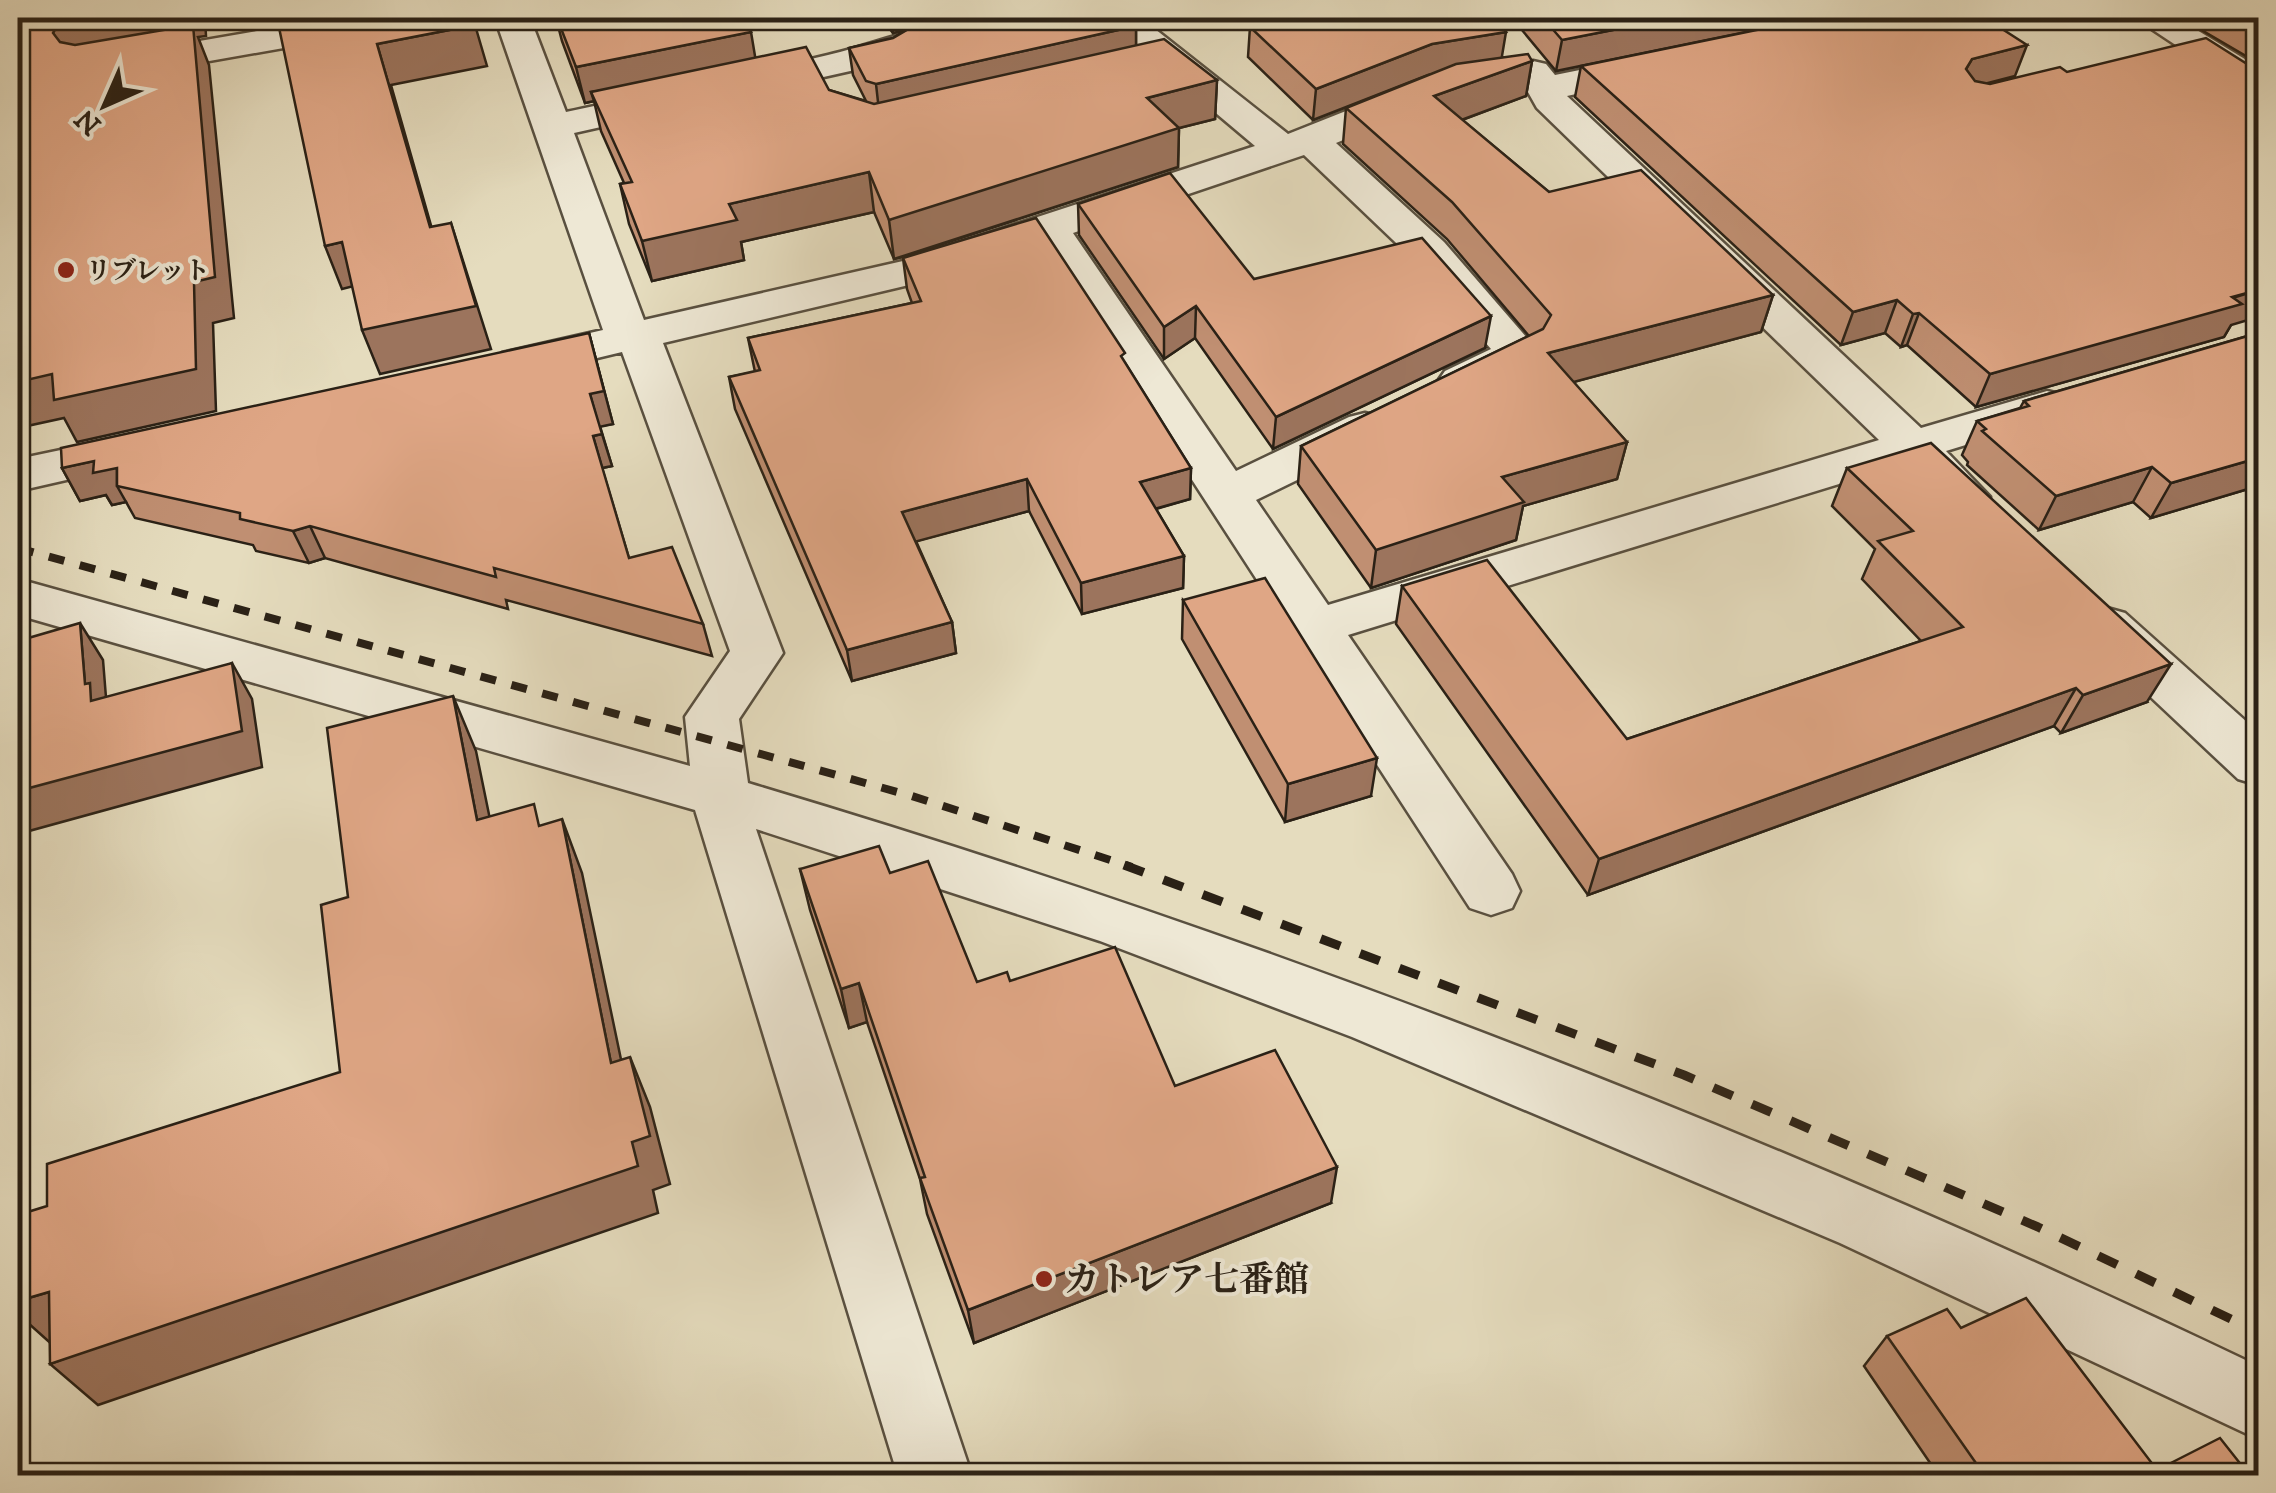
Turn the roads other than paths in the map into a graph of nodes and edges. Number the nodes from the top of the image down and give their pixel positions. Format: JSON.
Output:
{"nodes":[{"id":1,"x":392,"y":18,"type":"edge"},
{"id":2,"x":513,"y":18,"type":"edge"},
{"id":3,"x":1004,"y":18,"type":"edge"},
{"id":4,"x":1120,"y":18,"type":"edge"},
{"id":5,"x":2153,"y":18,"type":"edge"},
{"id":6,"x":2200,"y":46,"type":"junction"},
{"id":7,"x":1691,"y":58,"type":"edge"},
{"id":8,"x":1172,"y":60,"type":"junction"},
{"id":9,"x":2144,"y":60,"type":"edge"},
{"id":10,"x":826,"y":67,"type":"junction"},
{"id":11,"x":1136,"y":68,"type":"edge"},
{"id":12,"x":1530,"y":68,"type":"junction"},
{"id":13,"x":92,"y":70,"type":"edge"},
{"id":14,"x":2258,"y":83,"type":"edge"},
{"id":15,"x":848,"y":108,"type":"edge"},
{"id":16,"x":550,"y":127,"type":"junction"},
{"id":17,"x":1296,"y":144,"type":"junction"},
{"id":18,"x":1050,"y":229,"type":"junction"},
{"id":19,"x":633,"y":337,"type":"junction"},
{"id":20,"x":476,"y":372,"type":"edge"},
{"id":21,"x":2093,"y":392,"type":"edge"},
{"id":22,"x":170,"y":441,"type":"edge"},
{"id":23,"x":1909,"y":445,"type":"junction"},
{"id":24,"x":18,"y":475,"type":"edge"},
{"id":25,"x":1229,"y":494,"type":"junction"},
{"id":26,"x":1996,"y":525,"type":"edge"},
{"id":27,"x":2069,"y":592,"type":"edge"},
{"id":28,"x":18,"y":597,"type":"edge"},
{"id":29,"x":1318,"y":626,"type":"junction"},
{"id":30,"x":2258,"y":764,"type":"edge"},
{"id":31,"x":722,"y":794,"type":"junction"},
{"id":32,"x":1490,"y":891,"type":"dead end"},
{"id":33,"x":2258,"y":1402,"type":"edge"},
{"id":34,"x":935,"y":1476,"type":"edge"}],
"edges":[{"from":1,"to":13,"type":"street"},
{"from":2,"to":16,"type":"street"},
{"from":3,"to":10,"type":"street"},
{"from":4,"to":8,"type":"street"},
{"from":5,"to":6,"type":"street"},
{"from":6,"to":9,"type":"street"},
{"from":6,"to":14,"type":"street"},
{"from":7,"to":12,"type":"street"},
{"from":8,"to":11,"type":"street"},
{"from":8,"to":17,"type":"street"},
{"from":10,"to":15,"type":"street"},
{"from":10,"to":16,"type":"street"},
{"from":12,"to":17,"type":"street"},
{"from":12,"to":23,"type":"street"},
{"from":16,"to":19,"type":"street"},
{"from":17,"to":18,"type":"street"},
{"from":17,"to":25,"type":"street"},
{"from":18,"to":19,"type":"street"},
{"from":18,"to":25,"type":"street"},
{"from":19,"to":20,"type":"street"},
{"from":19,"to":31,"type":"street"},
{"from":21,"to":23,"type":"street"},
{"from":22,"to":24,"type":"street"},
{"from":23,"to":26,"type":"street"},
{"from":23,"to":29,"type":"street"},
{"from":25,"to":29,"type":"street"},
{"from":27,"to":30,"type":"street"},
{"from":28,"to":31,"type":"street"},
{"from":29,"to":32,"type":"street"},
{"from":31,"to":33,"type":"street"},
{"from":31,"to":34,"type":"street"}]}
